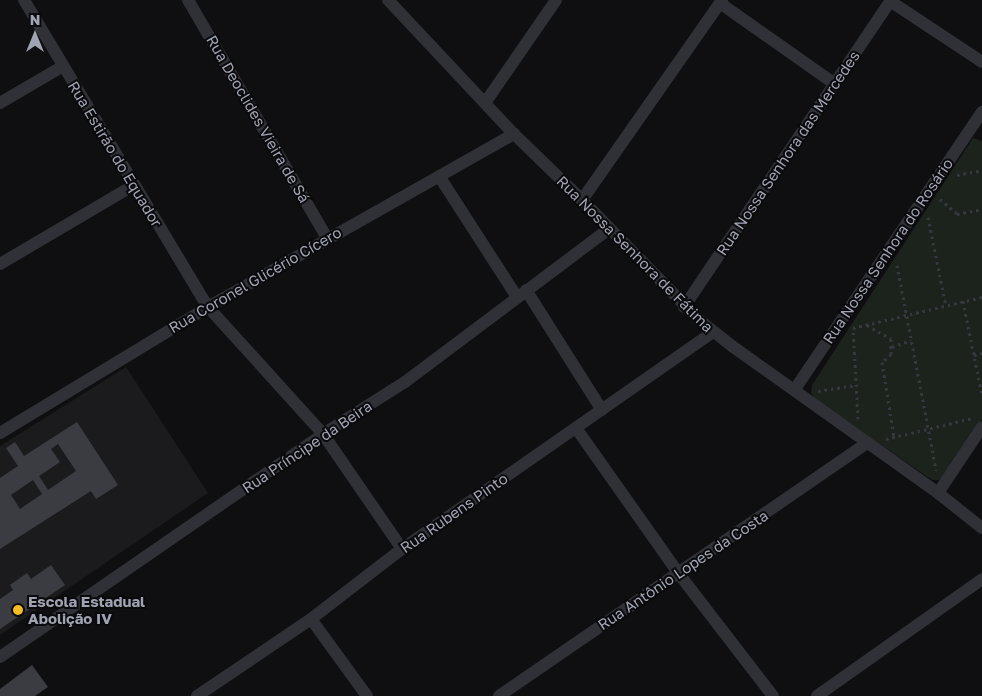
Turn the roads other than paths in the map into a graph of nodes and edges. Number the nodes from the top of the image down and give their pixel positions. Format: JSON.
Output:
{"nodes":[{"id":1,"x":24,"y":0,"type":"edge"},
{"id":2,"x":188,"y":0,"type":"edge"},
{"id":3,"x":388,"y":0,"type":"edge"},
{"id":4,"x":556,"y":0,"type":"edge"},
{"id":5,"x":890,"y":1,"type":"edge"},
{"id":6,"x":721,"y":2,"type":"edge"},
{"id":7,"x":982,"y":62,"type":"edge"},
{"id":8,"x":63,"y":66,"type":"junction"},
{"id":9,"x":835,"y":84,"type":"junction"},
{"id":10,"x":0,"y":103,"type":"edge"},
{"id":11,"x":485,"y":103,"type":"junction"},
{"id":12,"x":982,"y":112,"type":"edge"},
{"id":13,"x":977,"y":129,"type":"edge"},
{"id":14,"x":514,"y":134,"type":"junction"},
{"id":15,"x":439,"y":176,"type":"junction"},
{"id":16,"x":134,"y":185,"type":"junction"},
{"id":17,"x":582,"y":200,"type":"junction"},
{"id":18,"x":609,"y":229,"type":"junction"},
{"id":19,"x":327,"y":238,"type":"junction"},
{"id":20,"x":0,"y":264,"type":"edge"},
{"id":21,"x":522,"y":293,"type":"junction"},
{"id":22,"x":208,"y":307,"type":"junction"},
{"id":23,"x":684,"y":307,"type":"junction"},
{"id":24,"x":713,"y":332,"type":"junction"},
{"id":25,"x":795,"y":389,"type":"junction"},
{"id":26,"x":602,"y":410,"type":"junction"},
{"id":27,"x":978,"y":426,"type":"edge"},
{"id":28,"x":576,"y":428,"type":"junction"},
{"id":29,"x":0,"y":433,"type":"edge"},
{"id":30,"x":323,"y":434,"type":"junction"},
{"id":31,"x":867,"y":443,"type":"junction"},
{"id":32,"x":938,"y":493,"type":"junction"},
{"id":33,"x":982,"y":528,"type":"edge"},
{"id":34,"x":402,"y":549,"type":"junction"},
{"id":35,"x":679,"y":574,"type":"junction"},
{"id":36,"x":982,"y":579,"type":"edge"},
{"id":37,"x":312,"y":619,"type":"junction"},
{"id":38,"x":0,"y":658,"type":"edge"},
{"id":39,"x":198,"y":696,"type":"edge"},
{"id":40,"x":367,"y":696,"type":"edge"},
{"id":41,"x":498,"y":696,"type":"edge"},
{"id":42,"x":773,"y":696,"type":"edge"},
{"id":43,"x":816,"y":696,"type":"edge"}],
"edges":[{"from":1,"to":8,"type":"street","name":"Rua Estirão do Equador"},
{"from":2,"to":19,"type":"street","name":"Rua Deoclides Vieira de Sá"},
{"from":3,"to":11,"type":"street","name":"Rua Nossa Senhora de Fátima"},
{"from":4,"to":11,"type":"street"},
{"from":5,"to":7,"type":"street"},
{"from":5,"to":9,"type":"street","name":"Rua Nossa Senhora das Mercedes"},
{"from":6,"to":9,"type":"street"},
{"from":6,"to":17,"type":"street"},
{"from":8,"to":10,"type":"street"},
{"from":8,"to":16,"type":"street","name":"Rua Estirão do Equador"},
{"from":9,"to":23,"type":"street","name":"Rua Nossa Senhora das Mercedes"},
{"from":11,"to":14,"type":"street","name":"Rua Nossa Senhora de Fátima"},
{"from":12,"to":13,"type":"street","name":"Rua Nossa Senhora do Rosário"},
{"from":13,"to":25,"type":"street","name":"Rua Nossa Senhora do Rosário"},
{"from":14,"to":15,"type":"street","name":"Rua Coronel Glicério Cícero"},
{"from":14,"to":17,"type":"street","name":"Rua Nossa Senhora de Fátima"},
{"from":15,"to":19,"type":"street","name":"Rua Coronel Glicério Cícero"},
{"from":15,"to":21,"type":"street"},
{"from":16,"to":20,"type":"street"},
{"from":16,"to":22,"type":"street","name":"Rua Estirão do Equador"},
{"from":17,"to":18,"type":"street","name":"Rua Nossa Senhora de Fátima"},
{"from":18,"to":21,"type":"street","name":"Rua Príncipe da Beira"},
{"from":18,"to":23,"type":"street","name":"Rua Nossa Senhora de Fátima"},
{"from":19,"to":22,"type":"street","name":"Rua Coronel Glicério Cícero"},
{"from":21,"to":26,"type":"street"},
{"from":21,"to":30,"type":"street","name":"Rua Príncipe da Beira"},
{"from":22,"to":29,"type":"street","name":"Rua Coronel Glicério Cícero"},
{"from":22,"to":30,"type":"street","name":"Rua Estirão do Equador"},
{"from":23,"to":24,"type":"street","name":"Rua Nossa Senhora de Fátima"},
{"from":24,"to":25,"type":"street","name":"Rua Nossa Senhora de Fátima"},
{"from":24,"to":26,"type":"street","name":"Rua Rubens Pinto"},
{"from":25,"to":31,"type":"street","name":"Rua Nossa Senhora de Fátima"},
{"from":26,"to":28,"type":"street","name":"Rua Rubens Pinto"},
{"from":27,"to":32,"type":"street"},
{"from":28,"to":34,"type":"street","name":"Rua Rubens Pinto"},
{"from":28,"to":35,"type":"street"},
{"from":30,"to":34,"type":"street","name":"Rua Estirão do Equador"},
{"from":30,"to":38,"type":"street","name":"Rua Príncipe da Beira"},
{"from":31,"to":32,"type":"street","name":"Rua Nossa Senhora de Fátima"},
{"from":31,"to":35,"type":"street","name":"Rua Antônio Lopes da Costa"},
{"from":32,"to":33,"type":"street","name":"Rua Nossa Senhora de Fátima"},
{"from":34,"to":37,"type":"street","name":"Rua Rubens Pinto"},
{"from":35,"to":41,"type":"street","name":"Rua Antônio Lopes da Costa"},
{"from":35,"to":42,"type":"street"},
{"from":36,"to":43,"type":"street"},
{"from":37,"to":39,"type":"street","name":"Rua Rubens Pinto"},
{"from":37,"to":40,"type":"street"}]}
